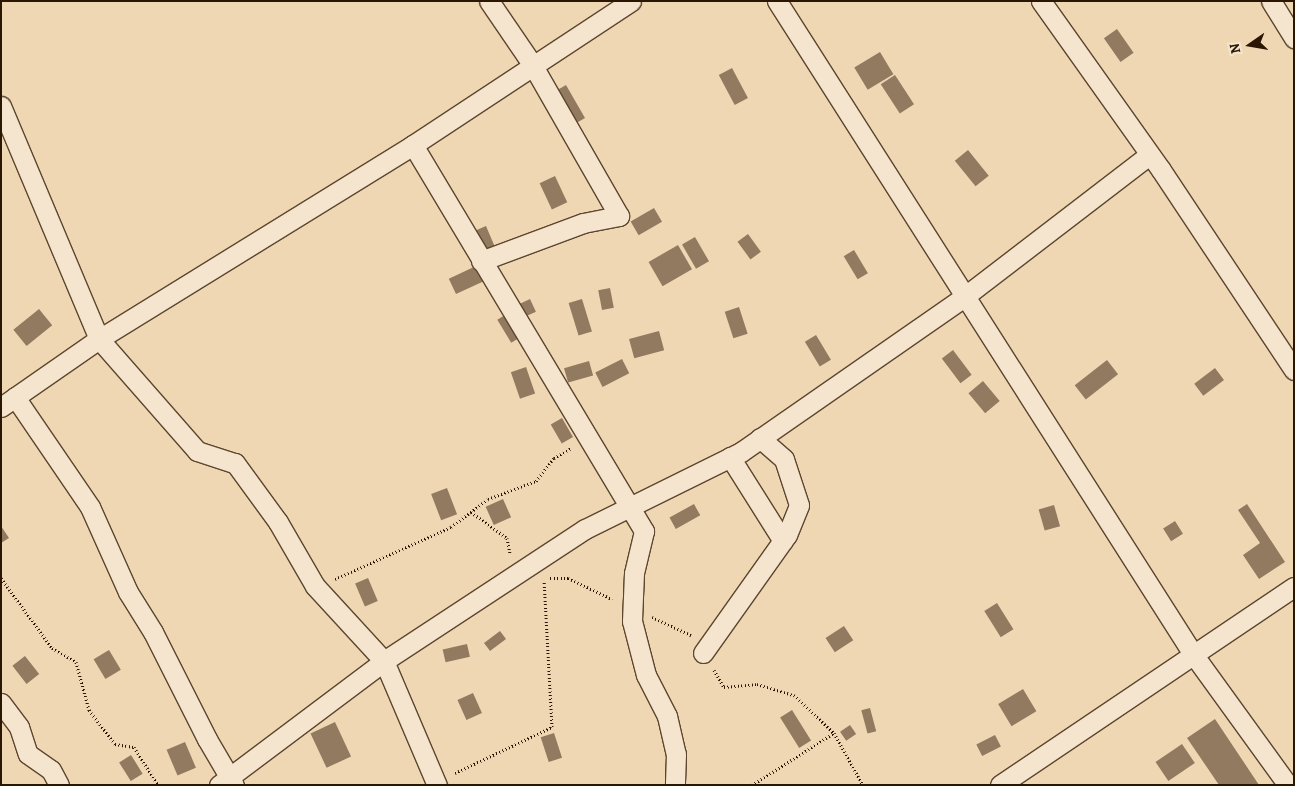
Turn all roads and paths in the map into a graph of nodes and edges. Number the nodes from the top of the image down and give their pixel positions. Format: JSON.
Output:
{"nodes":[{"id":1,"x":489,"y":1,"type":"edge"},
{"id":2,"x":631,"y":1,"type":"edge"},
{"id":3,"x":777,"y":1,"type":"edge"},
{"id":4,"x":1041,"y":1,"type":"edge"},
{"id":5,"x":1271,"y":1,"type":"edge"},
{"id":6,"x":1294,"y":38,"type":"edge"},
{"id":7,"x":532,"y":64,"type":"junction"},
{"id":8,"x":1,"y":106,"type":"edge"},
{"id":9,"x":413,"y":144,"type":"junction"},
{"id":10,"x":1149,"y":155,"type":"junction"},
{"id":11,"x":481,"y":261,"type":"junction"},
{"id":12,"x":964,"y":297,"type":"junction"},
{"id":13,"x":99,"y":339,"type":"junction"},
{"id":14,"x":1294,"y":370,"type":"edge"},
{"id":15,"x":8,"y":402,"type":"edge"},
{"id":16,"x":587,"y":438,"type":"junction"},
{"id":17,"x":760,"y":438,"type":"junction"},
{"id":18,"x":730,"y":457,"type":"junction"},
{"id":19,"x":629,"y":507,"type":"junction"},
{"id":20,"x":471,"y":512,"type":"junction"},
{"id":21,"x":783,"y":541,"type":"junction"},
{"id":22,"x":514,"y":576,"type":"junction"},
{"id":23,"x":1,"y":578,"type":"edge"},
{"id":24,"x":315,"y":586,"type":"junction"},
{"id":25,"x":1294,"y":587,"type":"edge"},
{"id":26,"x":632,"y":608,"type":"junction"},
{"id":27,"x":703,"y":653,"type":"junction"},
{"id":28,"x":1193,"y":654,"type":"junction"},
{"id":29,"x":384,"y":661,"type":"junction"},
{"id":30,"x":1,"y":703,"type":"edge"},
{"id":31,"x":834,"y":733,"type":"junction"},
{"id":32,"x":228,"y":783,"type":"edge"},
{"id":33,"x":437,"y":784,"type":"edge"},
{"id":34,"x":59,"y":785,"type":"edge"},
{"id":35,"x":158,"y":785,"type":"edge"},
{"id":36,"x":675,"y":785,"type":"edge"},
{"id":37,"x":752,"y":785,"type":"edge"},
{"id":38,"x":863,"y":785,"type":"edge"},
{"id":39,"x":1000,"y":785,"type":"edge"},
{"id":40,"x":1288,"y":785,"type":"edge"}],
"edges":[{"from":1,"to":7,"type":"street"},
{"from":2,"to":7,"type":"street"},
{"from":3,"to":12,"type":"street"},
{"from":4,"to":10,"type":"street"},
{"from":5,"to":6,"type":"street"},
{"from":7,"to":9,"type":"street"},
{"from":7,"to":11,"type":"street"},
{"from":8,"to":13,"type":"street"},
{"from":9,"to":11,"type":"street"},
{"from":9,"to":13,"type":"street"},
{"from":10,"to":12,"type":"street"},
{"from":10,"to":14,"type":"street"},
{"from":11,"to":16,"type":"street"},
{"from":12,"to":17,"type":"street"},
{"from":12,"to":28,"type":"street"},
{"from":13,"to":15,"type":"street"},
{"from":13,"to":24,"type":"street"},
{"from":15,"to":32,"type":"street"},
{"from":16,"to":19,"type":"street"},
{"from":16,"to":20,"type":"path"},
{"from":17,"to":18,"type":"street"},
{"from":17,"to":21,"type":"street"},
{"from":18,"to":19,"type":"street"},
{"from":18,"to":21,"type":"street"},
{"from":19,"to":22,"type":"street"},
{"from":19,"to":26,"type":"street"},
{"from":20,"to":22,"type":"path"},
{"from":20,"to":24,"type":"path"},
{"from":21,"to":27,"type":"street"},
{"from":22,"to":29,"type":"street"},
{"from":23,"to":35,"type":"path"},
{"from":24,"to":29,"type":"street"},
{"from":25,"to":28,"type":"street"},
{"from":26,"to":27,"type":"path"},
{"from":26,"to":33,"type":"path"},
{"from":26,"to":36,"type":"street"},
{"from":27,"to":31,"type":"path"},
{"from":28,"to":39,"type":"street"},
{"from":28,"to":40,"type":"street"},
{"from":29,"to":32,"type":"street"},
{"from":29,"to":33,"type":"street"},
{"from":30,"to":34,"type":"street"},
{"from":31,"to":37,"type":"path"},
{"from":31,"to":38,"type":"path"}]}
